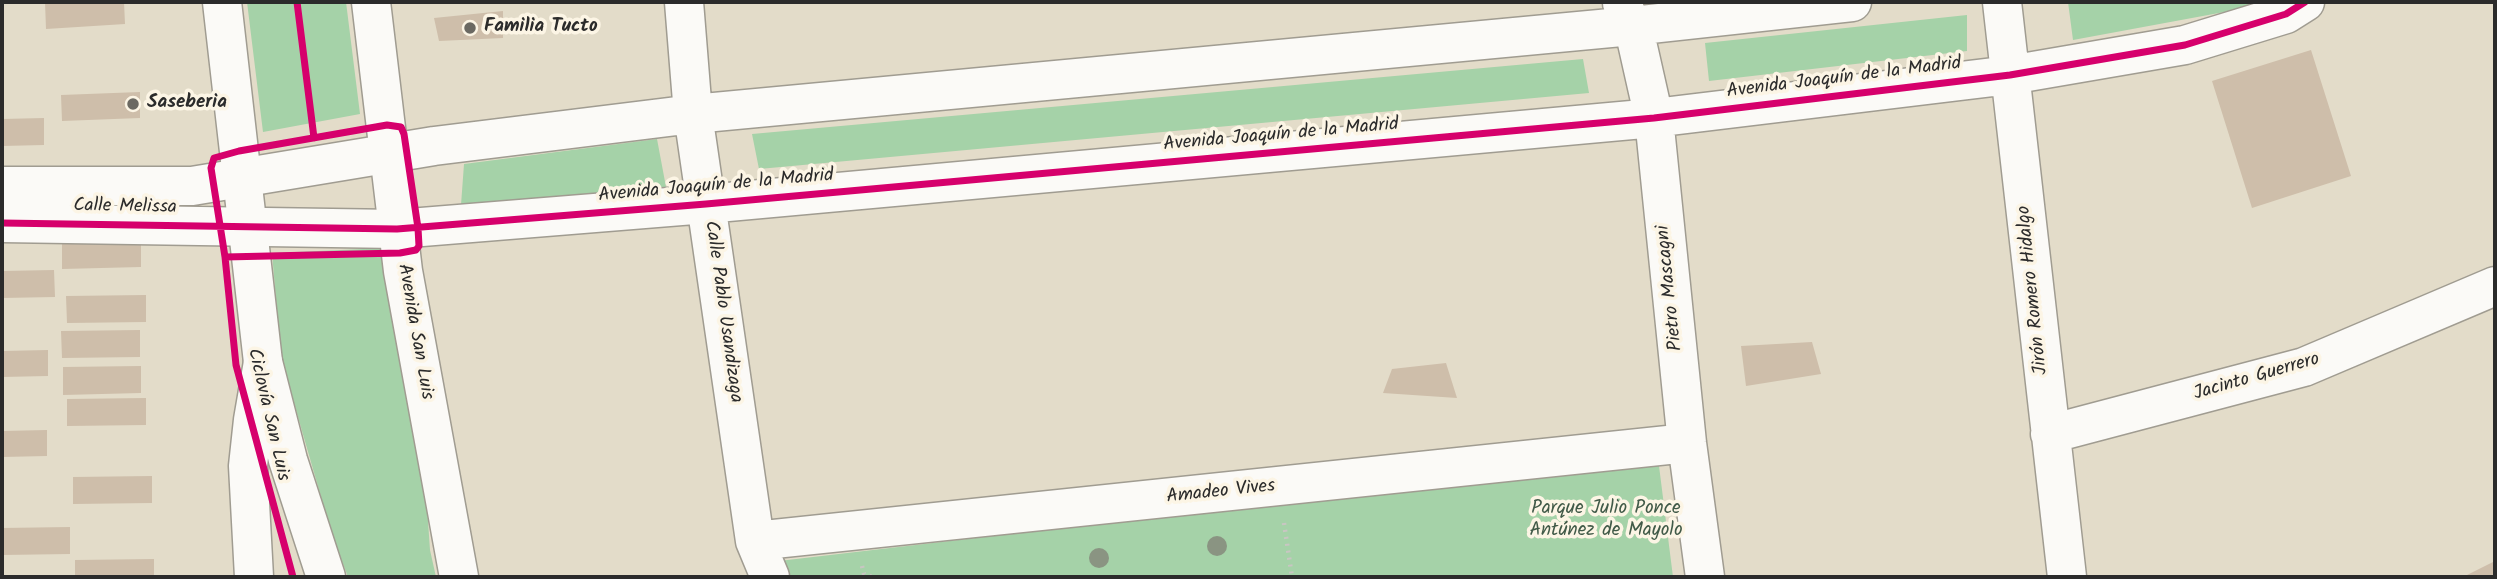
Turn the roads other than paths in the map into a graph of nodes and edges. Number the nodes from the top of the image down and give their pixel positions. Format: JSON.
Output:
{"nodes":[{"id":1,"x":222,"y":2,"type":"edge"},
{"id":2,"x":371,"y":2,"type":"edge"},
{"id":3,"x":684,"y":2,"type":"edge"},
{"id":4,"x":1852,"y":2,"type":"edge"},
{"id":5,"x":2002,"y":2,"type":"edge"},
{"id":6,"x":2305,"y":2,"type":"edge"},
{"id":7,"x":1627,"y":14,"type":"edge"},
{"id":8,"x":2010,"y":75,"type":"junction"},
{"id":9,"x":693,"y":114,"type":"junction"},
{"id":10,"x":1654,"y":118,"type":"junction"},
{"id":11,"x":390,"y":153,"type":"junction"},
{"id":12,"x":242,"y":179,"type":"junction"},
{"id":13,"x":2,"y":186,"type":"edge"},
{"id":14,"x":706,"y":204,"type":"junction"},
{"id":15,"x":2,"y":223,"type":"edge"},
{"id":16,"x":248,"y":228,"type":"junction"},
{"id":17,"x":397,"y":229,"type":"junction"},
{"id":18,"x":2495,"y":286,"type":"edge"},
{"id":19,"x":263,"y":362,"type":"junction"},
{"id":20,"x":2050,"y":434,"type":"junction"},
{"id":21,"x":1687,"y":443,"type":"junction"},
{"id":22,"x":755,"y":541,"type":"junction"},
{"id":23,"x":254,"y":577,"type":"edge"},
{"id":24,"x":326,"y":577,"type":"edge"},
{"id":25,"x":459,"y":577,"type":"edge"},
{"id":26,"x":770,"y":577,"type":"edge"},
{"id":27,"x":1705,"y":577,"type":"edge"},
{"id":28,"x":2067,"y":577,"type":"edge"}],
"edges":[{"from":1,"to":12,"type":"street"},
{"from":2,"to":11,"type":"street","name":"Avenida San Luis"},
{"from":3,"to":9,"type":"street","name":"Calle Pablo Usandizaga"},
{"from":4,"to":7,"type":"street"},
{"from":5,"to":8,"type":"street","name":"Jirón Romero Hidalgo"},
{"from":6,"to":8,"type":"street","name":"Avenida Joaquín de la Madrid"},
{"from":7,"to":9,"type":"street"},
{"from":7,"to":10,"type":"street","name":"Pietro Mascagni"},
{"from":8,"to":10,"type":"street","name":"Avenida Joaquín de la Madrid"},
{"from":8,"to":20,"type":"street","name":"Jirón Romero Hidalgo"},
{"from":9,"to":11,"type":"street"},
{"from":9,"to":14,"type":"street","name":"Calle Pablo Usandizaga"},
{"from":10,"to":14,"type":"street","name":"Avenida Joaquín de la Madrid"},
{"from":10,"to":21,"type":"street","name":"Pietro Mascagni"},
{"from":11,"to":12,"type":"street"},
{"from":11,"to":17,"type":"street","name":"Avenida San Luis"},
{"from":12,"to":13,"type":"street","name":"Calle Melissa"},
{"from":12,"to":16,"type":"street"},
{"from":14,"to":17,"type":"street","name":"Avenida Joaquín de la Madrid"},
{"from":14,"to":22,"type":"street","name":"Calle Pablo Usandizaga"},
{"from":15,"to":16,"type":"street","name":"Calle Melissa"},
{"from":16,"to":17,"type":"street","name":"Avenida Joaquín de la Madrid"},
{"from":16,"to":19,"type":"street"},
{"from":17,"to":25,"type":"street","name":"Avenida San Luis"},
{"from":18,"to":20,"type":"street","name":"Jacinto Guerrero"},
{"from":19,"to":23,"type":"street"},
{"from":19,"to":24,"type":"street"},
{"from":20,"to":28,"type":"street","name":"Jirón Romero Hidalgo"},
{"from":21,"to":22,"type":"street","name":"Amadeo Vives"},
{"from":21,"to":27,"type":"street","name":"Pietro Mascagni"},
{"from":22,"to":26,"type":"street","name":"Calle Pablo Usandizaga"}]}
